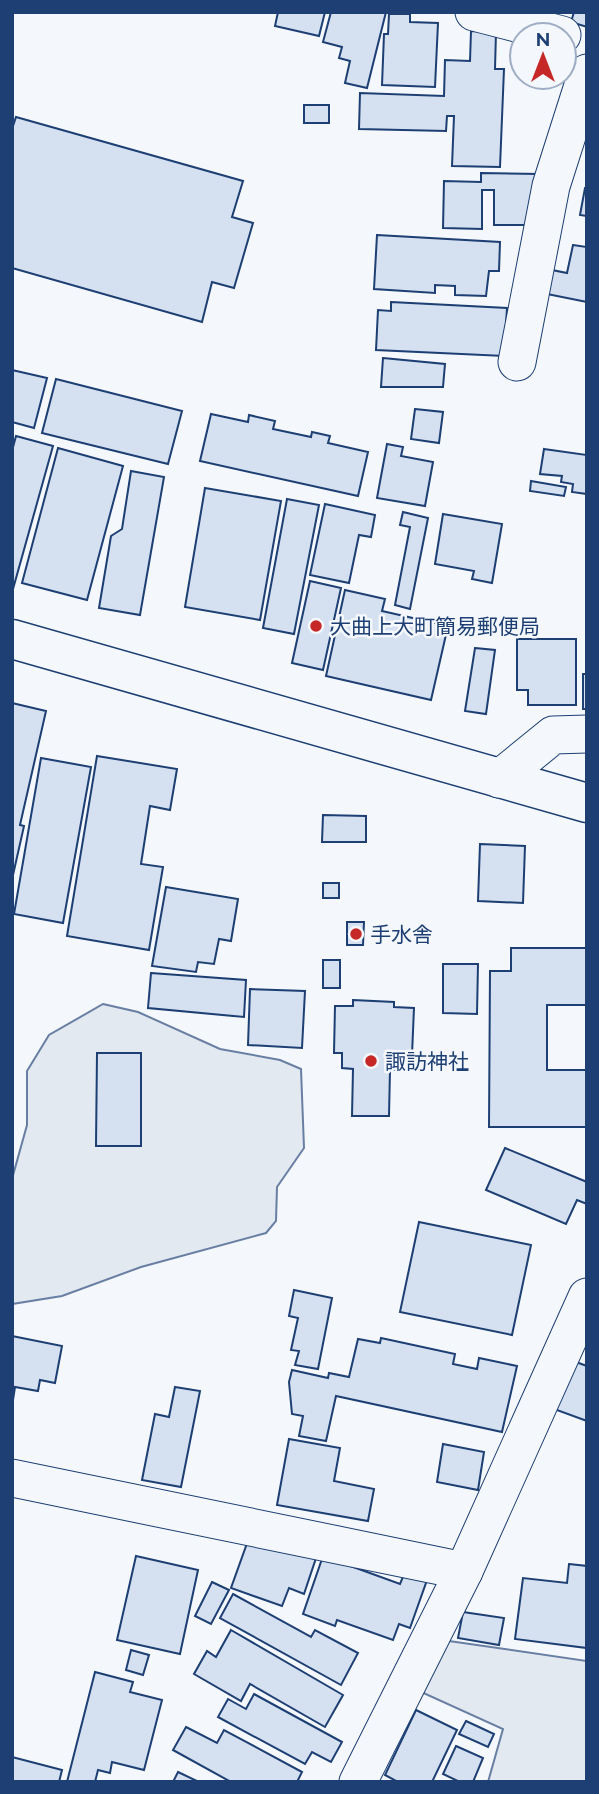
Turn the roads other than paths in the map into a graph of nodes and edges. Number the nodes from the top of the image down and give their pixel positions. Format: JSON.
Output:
{"nodes":[{"id":1,"x":474,"y":12,"type":"edge"},
{"id":2,"x":509,"y":21,"type":"edge"},
{"id":3,"x":587,"y":73,"type":"edge"},
{"id":4,"x":517,"y":362,"type":"dead end"},
{"id":5,"x":12,"y":639,"type":"edge"},
{"id":6,"x":587,"y":734,"type":"edge"},
{"id":7,"x":499,"y":779,"type":"junction"},
{"id":8,"x":587,"y":803,"type":"edge"},
{"id":9,"x":587,"y":1297,"type":"edge"},
{"id":10,"x":12,"y":1478,"type":"edge"},
{"id":11,"x":464,"y":1571,"type":"junction"},
{"id":12,"x":358,"y":1782,"type":"edge"}],
"edges":[{"from":1,"to":2,"type":"street"},
{"from":3,"to":4,"type":"street"},
{"from":5,"to":7,"type":"street"},
{"from":6,"to":7,"type":"street"},
{"from":7,"to":8,"type":"street"},
{"from":9,"to":11,"type":"street"},
{"from":10,"to":11,"type":"street"},
{"from":11,"to":12,"type":"street"}]}
